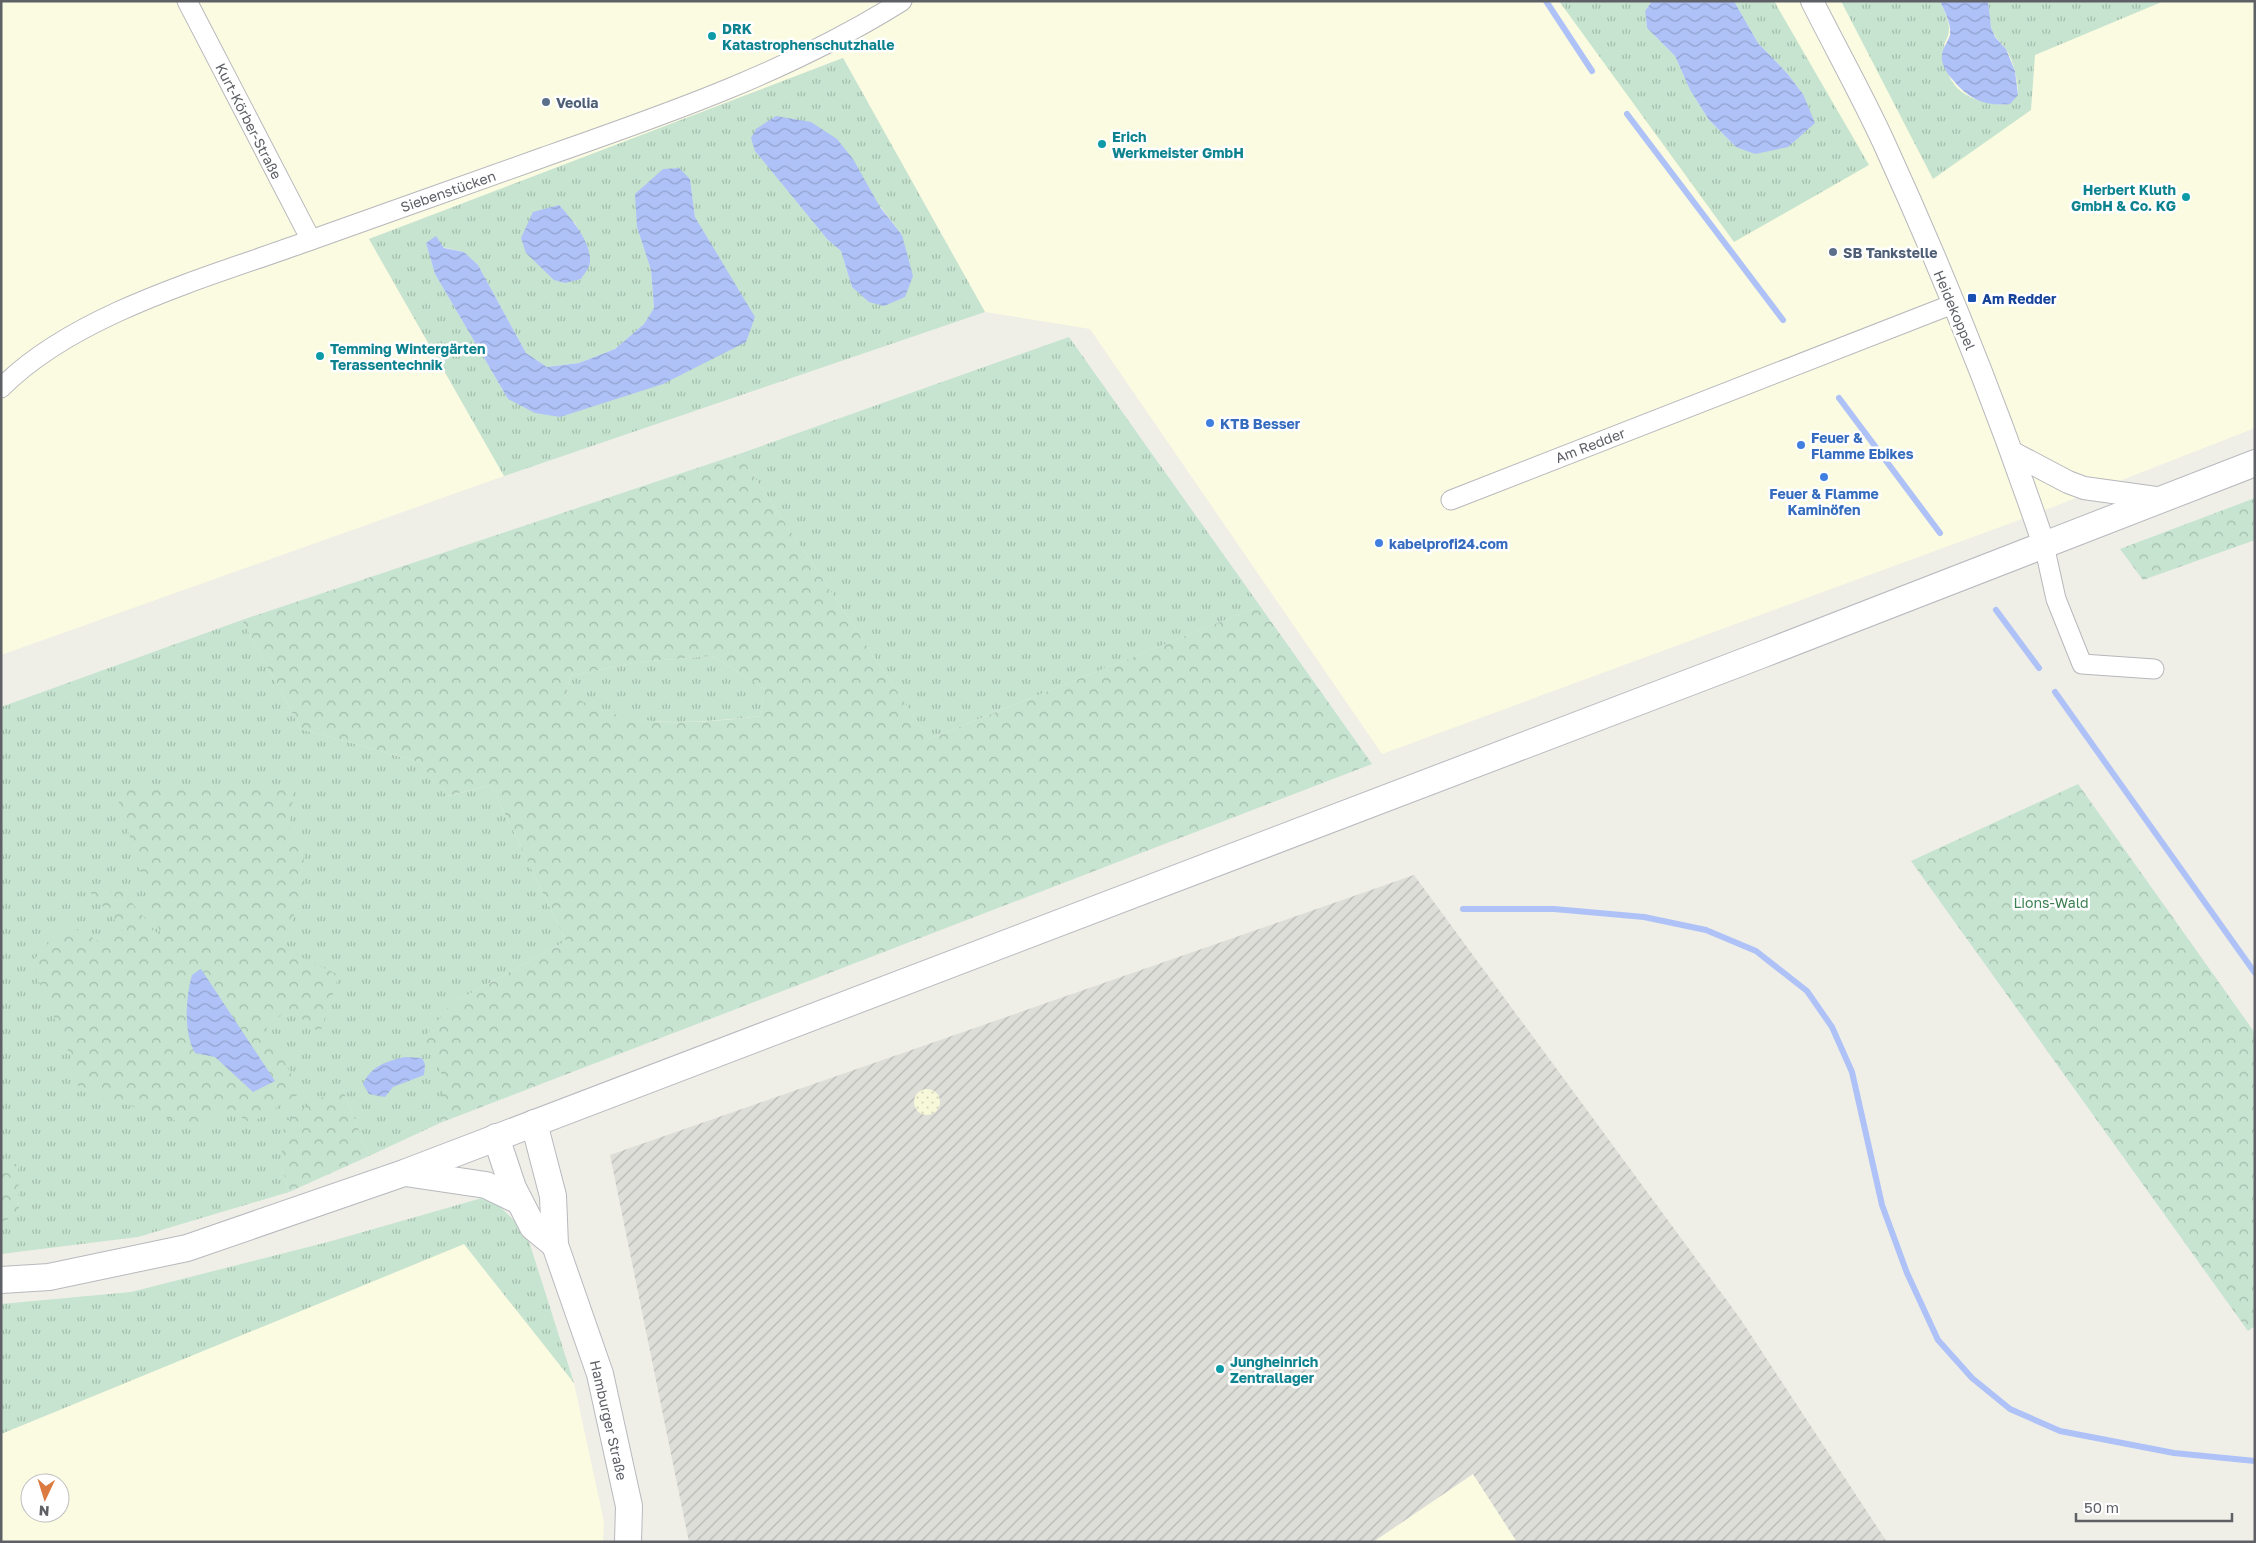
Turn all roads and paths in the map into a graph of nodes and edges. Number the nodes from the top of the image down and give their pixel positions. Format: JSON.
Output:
{"nodes":[{"id":1,"x":187,"y":1,"type":"edge"},
{"id":2,"x":902,"y":1,"type":"edge"},
{"id":3,"x":1812,"y":1,"type":"edge"},
{"id":4,"x":311,"y":240,"type":"junction"},
{"id":5,"x":1953,"y":304,"type":"junction"},
{"id":6,"x":1,"y":388,"type":"edge"},
{"id":7,"x":2013,"y":453,"type":"junction"},
{"id":8,"x":2255,"y":463,"type":"edge"},
{"id":9,"x":2163,"y":499,"type":"junction"},
{"id":10,"x":1451,"y":500,"type":"dead end"},
{"id":11,"x":2044,"y":545,"type":"junction"},
{"id":12,"x":2154,"y":669,"type":"dead end"},
{"id":13,"x":534,"y":1123,"type":"junction"},
{"id":14,"x":496,"y":1137,"type":"junction"},
{"id":15,"x":404,"y":1173,"type":"junction"},
{"id":16,"x":519,"y":1201,"type":"junction"},
{"id":17,"x":555,"y":1245,"type":"junction"},
{"id":18,"x":1,"y":1280,"type":"edge"},
{"id":19,"x":628,"y":1542,"type":"edge"}],
"edges":[{"from":1,"to":4,"type":"street","name":"Kurt-Körber-Straße"},
{"from":2,"to":4,"type":"street","name":"Siebenstücken"},
{"from":3,"to":5,"type":"street","name":"Heidekoppel"},
{"from":4,"to":6,"type":"street","name":"Siebenstücken"},
{"from":5,"to":7,"type":"street","name":"Heidekoppel"},
{"from":5,"to":10,"type":"street","name":"Am Redder"},
{"from":7,"to":9,"type":"street"},
{"from":7,"to":11,"type":"street","name":"Heidekoppel"},
{"from":8,"to":9,"type":"main road"},
{"from":9,"to":11,"type":"main road"},
{"from":11,"to":12,"type":"street"},
{"from":11,"to":13,"type":"main road"},
{"from":13,"to":14,"type":"main road"},
{"from":13,"to":17,"type":"main road","name":"Hamburger Straße"},
{"from":14,"to":15,"type":"main road"},
{"from":14,"to":16,"type":"main road"},
{"from":15,"to":16,"type":"main road"},
{"from":15,"to":18,"type":"main road"},
{"from":16,"to":17,"type":"main road"},
{"from":17,"to":19,"type":"main road","name":"Hamburger Straße"}]}
